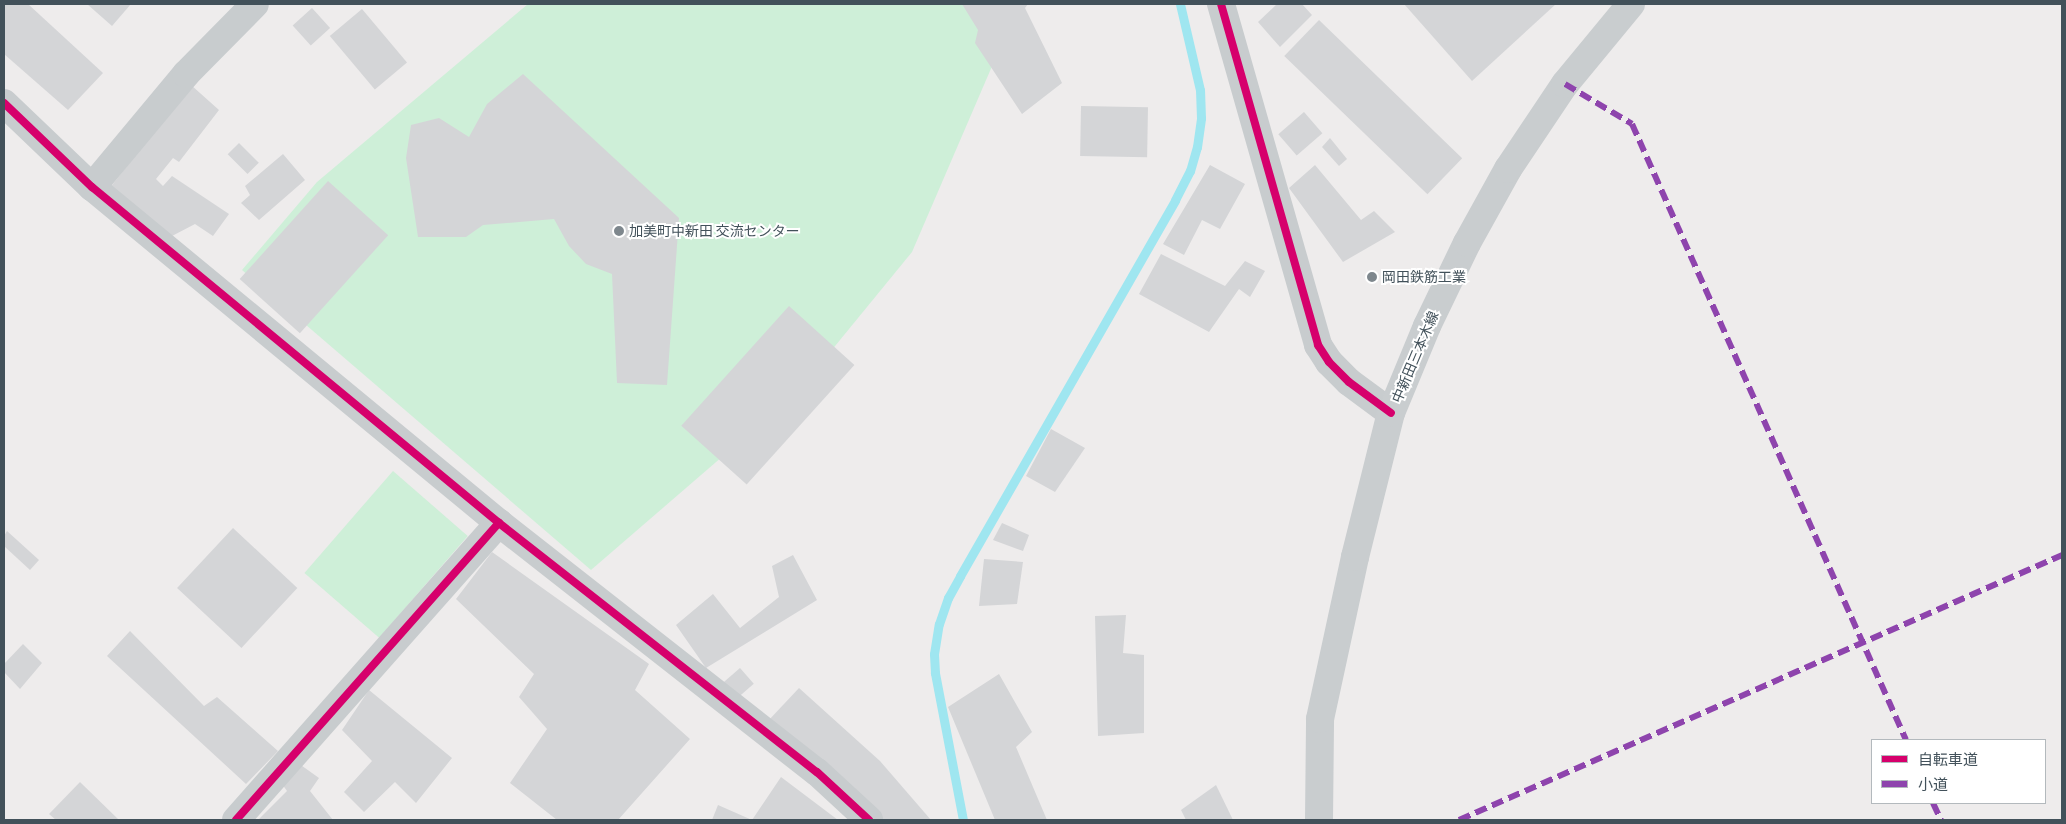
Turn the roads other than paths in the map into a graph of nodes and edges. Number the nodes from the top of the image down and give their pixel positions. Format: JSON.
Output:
{"nodes":[{"id":1,"x":255,"y":4,"type":"edge"},
{"id":2,"x":1221,"y":4,"type":"edge"},
{"id":3,"x":1631,"y":4,"type":"edge"},
{"id":4,"x":4,"y":103,"type":"edge"},
{"id":5,"x":92,"y":187,"type":"junction"},
{"id":6,"x":1391,"y":413,"type":"junction"},
{"id":7,"x":499,"y":523,"type":"junction"},
{"id":8,"x":236,"y":820,"type":"edge"},
{"id":9,"x":869,"y":820,"type":"edge"},
{"id":10,"x":1319,"y":820,"type":"edge"}],
"edges":[{"from":1,"to":5,"type":"street"},
{"from":2,"to":6,"type":"street"},
{"from":3,"to":6,"type":"main road","name":"中新田三本木線"},
{"from":4,"to":5,"type":"street"},
{"from":5,"to":7,"type":"street"},
{"from":6,"to":10,"type":"main road","name":"中新田三本木線"},
{"from":7,"to":8,"type":"street"},
{"from":7,"to":9,"type":"street"}]}
